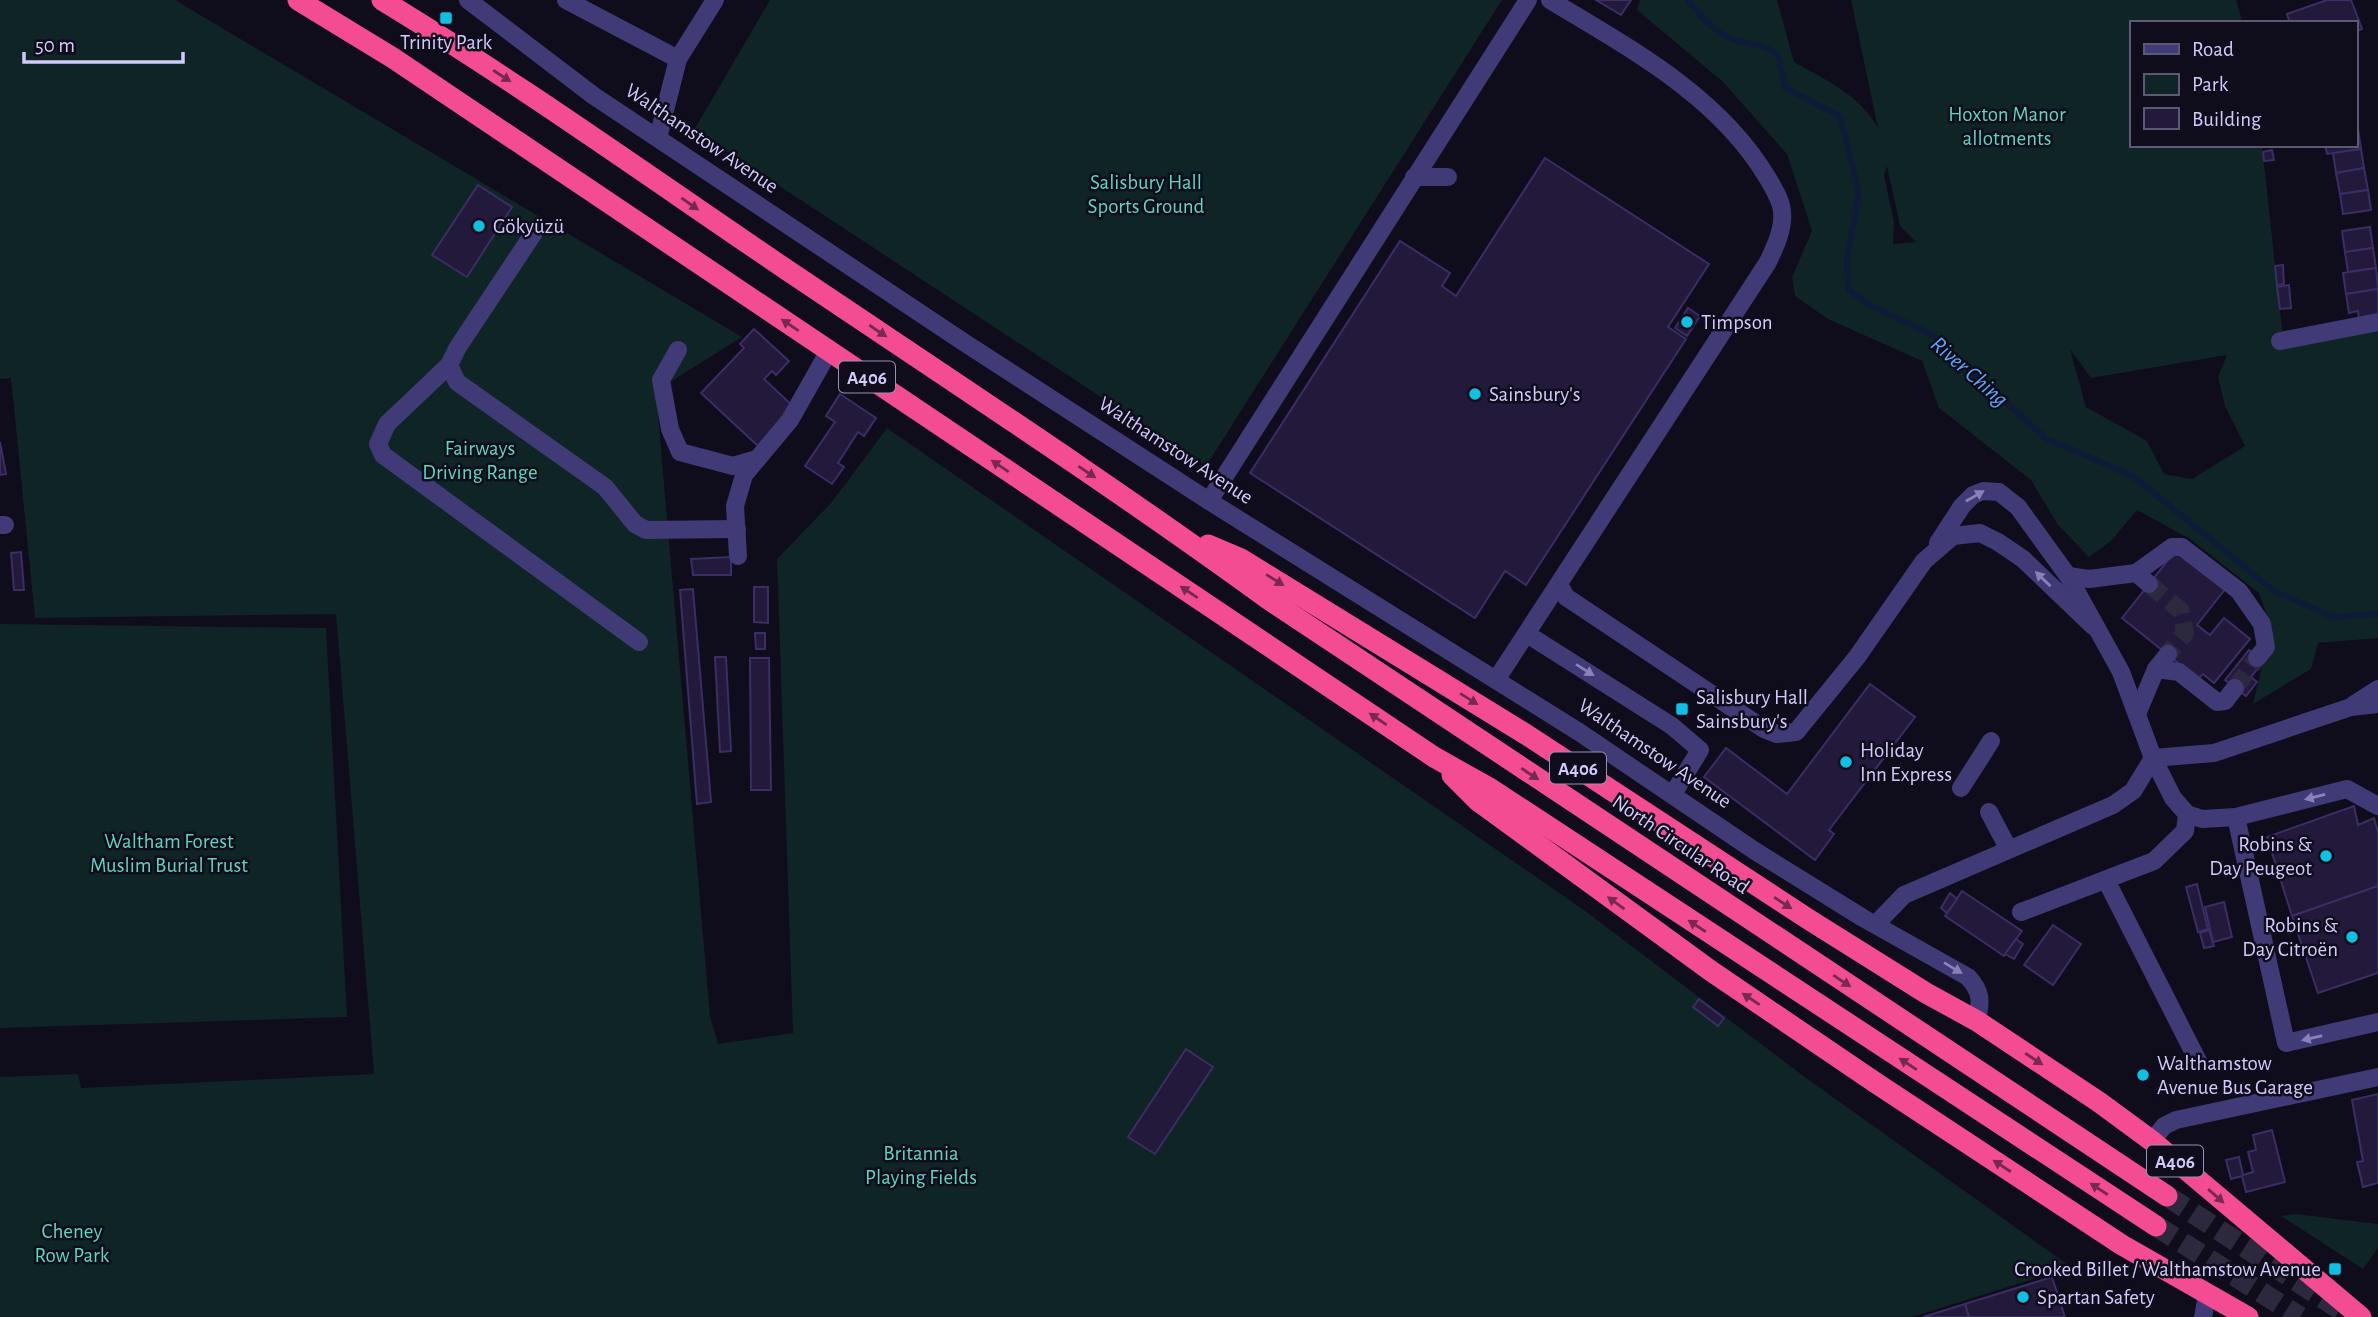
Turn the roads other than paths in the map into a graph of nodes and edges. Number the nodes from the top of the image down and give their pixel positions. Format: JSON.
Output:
{"nodes":[{"id":1,"x":298,"y":0,"type":"edge"},
{"id":2,"x":382,"y":0,"type":"edge"},
{"id":3,"x":566,"y":0,"type":"edge"},
{"id":4,"x":715,"y":0,"type":"edge"},
{"id":5,"x":1528,"y":0,"type":"edge"},
{"id":6,"x":1550,"y":0,"type":"edge"},
{"id":7,"x":472,"y":1,"type":"edge"},
{"id":8,"x":678,"y":59,"type":"junction"},
{"id":9,"x":658,"y":138,"type":"junction"},
{"id":10,"x":1414,"y":177,"type":"junction"},
{"id":11,"x":1448,"y":177,"type":"dead end"},
{"id":12,"x":533,"y":233,"type":"dead end"},
{"id":13,"x":2378,"y":322,"type":"edge"},
{"id":14,"x":2280,"y":341,"type":"dead end"},
{"id":15,"x":678,"y":350,"type":"dead end"},
{"id":16,"x":829,"y":351,"type":"junction"},
{"id":17,"x":449,"y":365,"type":"junction"},
{"id":18,"x":757,"y":459,"type":"junction"},
{"id":19,"x":1209,"y":501,"type":"junction"},
{"id":20,"x":1170,"y":528,"type":"junction"},
{"id":21,"x":737,"y":529,"type":"junction"},
{"id":22,"x":1935,"y":550,"type":"junction"},
{"id":23,"x":738,"y":556,"type":"dead end"},
{"id":24,"x":2068,"y":576,"type":"junction"},
{"id":25,"x":1560,"y":586,"type":"junction"},
{"id":26,"x":2093,"y":626,"type":"junction"},
{"id":27,"x":1527,"y":634,"type":"junction"},
{"id":28,"x":639,"y":642,"type":"dead end"},
{"id":29,"x":2168,"y":654,"type":"tunnel mouth"},
{"id":30,"x":2258,"y":658,"type":"tunnel mouth"},
{"id":31,"x":2156,"y":669,"type":"junction"},
{"id":32,"x":1496,"y":680,"type":"junction"},
{"id":33,"x":2235,"y":688,"type":"tunnel mouth"},
{"id":34,"x":2378,"y":689,"type":"edge"},
{"id":35,"x":2378,"y":704,"type":"edge"},
{"id":36,"x":2351,"y":707,"type":"junction"},
{"id":37,"x":2137,"y":714,"type":"junction"},
{"id":38,"x":1991,"y":741,"type":"dead end"},
{"id":39,"x":1434,"y":757,"type":"junction"},
{"id":40,"x":2153,"y":758,"type":"junction"},
{"id":41,"x":1961,"y":788,"type":"dead end"},
{"id":42,"x":1673,"y":794,"type":"junction"},
{"id":43,"x":2378,"y":806,"type":"edge"},
{"id":44,"x":1989,"y":812,"type":"dead end"},
{"id":45,"x":2187,"y":814,"type":"junction"},
{"id":46,"x":2236,"y":817,"type":"junction"},
{"id":47,"x":2008,"y":848,"type":"junction"},
{"id":48,"x":2106,"y":880,"type":"junction"},
{"id":49,"x":2021,"y":912,"type":"dead end"},
{"id":50,"x":1870,"y":921,"type":"junction"},
{"id":51,"x":1977,"y":1021,"type":"junction"},
{"id":52,"x":2378,"y":1022,"type":"edge"},
{"id":53,"x":2199,"y":1063,"type":"dead end"},
{"id":54,"x":2378,"y":1077,"type":"edge"},
{"id":55,"x":2152,"y":1141,"type":"junction"},
{"id":56,"x":2167,"y":1196,"type":"tunnel mouth"},
{"id":57,"x":2156,"y":1226,"type":"tunnel mouth"},
{"id":58,"x":2207,"y":1295,"type":"junction"},
{"id":59,"x":2203,"y":1317,"type":"edge"},
{"id":60,"x":2248,"y":1317,"type":"edge"},
{"id":61,"x":2361,"y":1317,"type":"edge"}],
"edges":[{"from":16,"to":1,"type":"highway","number":"A406","one_way":true},
{"from":2,"to":20,"type":"highway","number":"A406","one_way":true},
{"from":3,"to":8,"type":"street"},
{"from":4,"to":8,"type":"street"},
{"from":5,"to":10,"type":"street"},
{"from":6,"to":25,"type":"street"},
{"from":7,"to":9,"type":"street","name":"Walthamstow Avenue"},
{"from":8,"to":9,"type":"street"},
{"from":9,"to":19,"type":"street","name":"Walthamstow Avenue"},
{"from":10,"to":11,"type":"street"},
{"from":10,"to":19,"type":"street"},
{"from":12,"to":17,"type":"street"},
{"from":13,"to":14,"type":"street"},
{"from":15,"to":18,"type":"street"},
{"from":16,"to":18,"type":"street"},
{"from":39,"to":16,"type":"highway","number":"A406","one_way":true},
{"from":17,"to":21,"type":"street"},
{"from":17,"to":28,"type":"street"},
{"from":18,"to":21,"type":"street"},
{"from":19,"to":32,"type":"street","name":"Walthamstow Avenue"},
{"from":20,"to":51,"type":"highway","number":"A406","one_way":true},
{"from":20,"to":56,"type":"highway","name":"North Circular Road","number":"A406","one_way":true},
{"from":21,"to":23,"type":"street"},
{"from":22,"to":24,"type":"street","one_way":true},
{"from":22,"to":25,"type":"street"},
{"from":26,"to":22,"type":"street","one_way":true},
{"from":24,"to":26,"type":"street"},
{"from":24,"to":30,"type":"street"},
{"from":25,"to":27,"type":"street"},
{"from":26,"to":37,"type":"street"},
{"from":27,"to":32,"type":"street"},
{"from":27,"to":42,"type":"street","one_way":true},
{"from":29,"to":31,"type":"street"},
{"from":31,"to":33,"type":"street"},
{"from":31,"to":37,"type":"street"},
{"from":32,"to":42,"type":"street","name":"Walthamstow Avenue"},
{"from":34,"to":36,"type":"street"},
{"from":35,"to":36,"type":"street"},
{"from":36,"to":40,"type":"street"},
{"from":37,"to":40,"type":"street"},
{"from":38,"to":41,"type":"street"},
{"from":57,"to":39,"type":"highway","number":"A406","one_way":true},
{"from":58,"to":39,"type":"highway","number":"A406","one_way":true},
{"from":40,"to":45,"type":"street"},
{"from":40,"to":47,"type":"street"},
{"from":42,"to":50,"type":"street","name":"Walthamstow Avenue"},
{"from":43,"to":46,"type":"street","one_way":true},
{"from":44,"to":47,"type":"street"},
{"from":45,"to":46,"type":"street"},
{"from":45,"to":48,"type":"street"},
{"from":52,"to":46,"type":"street","one_way":true},
{"from":47,"to":50,"type":"street"},
{"from":48,"to":49,"type":"street"},
{"from":48,"to":53,"type":"street"},
{"from":50,"to":51,"type":"street","name":"Walthamstow Avenue","one_way":true},
{"from":51,"to":55,"type":"highway","number":"A406","one_way":true},
{"from":54,"to":55,"type":"street"},
{"from":55,"to":61,"type":"highway","number":"A406","one_way":true},
{"from":58,"to":59,"type":"street"},
{"from":58,"to":60,"type":"highway","number":"A406"}]}
